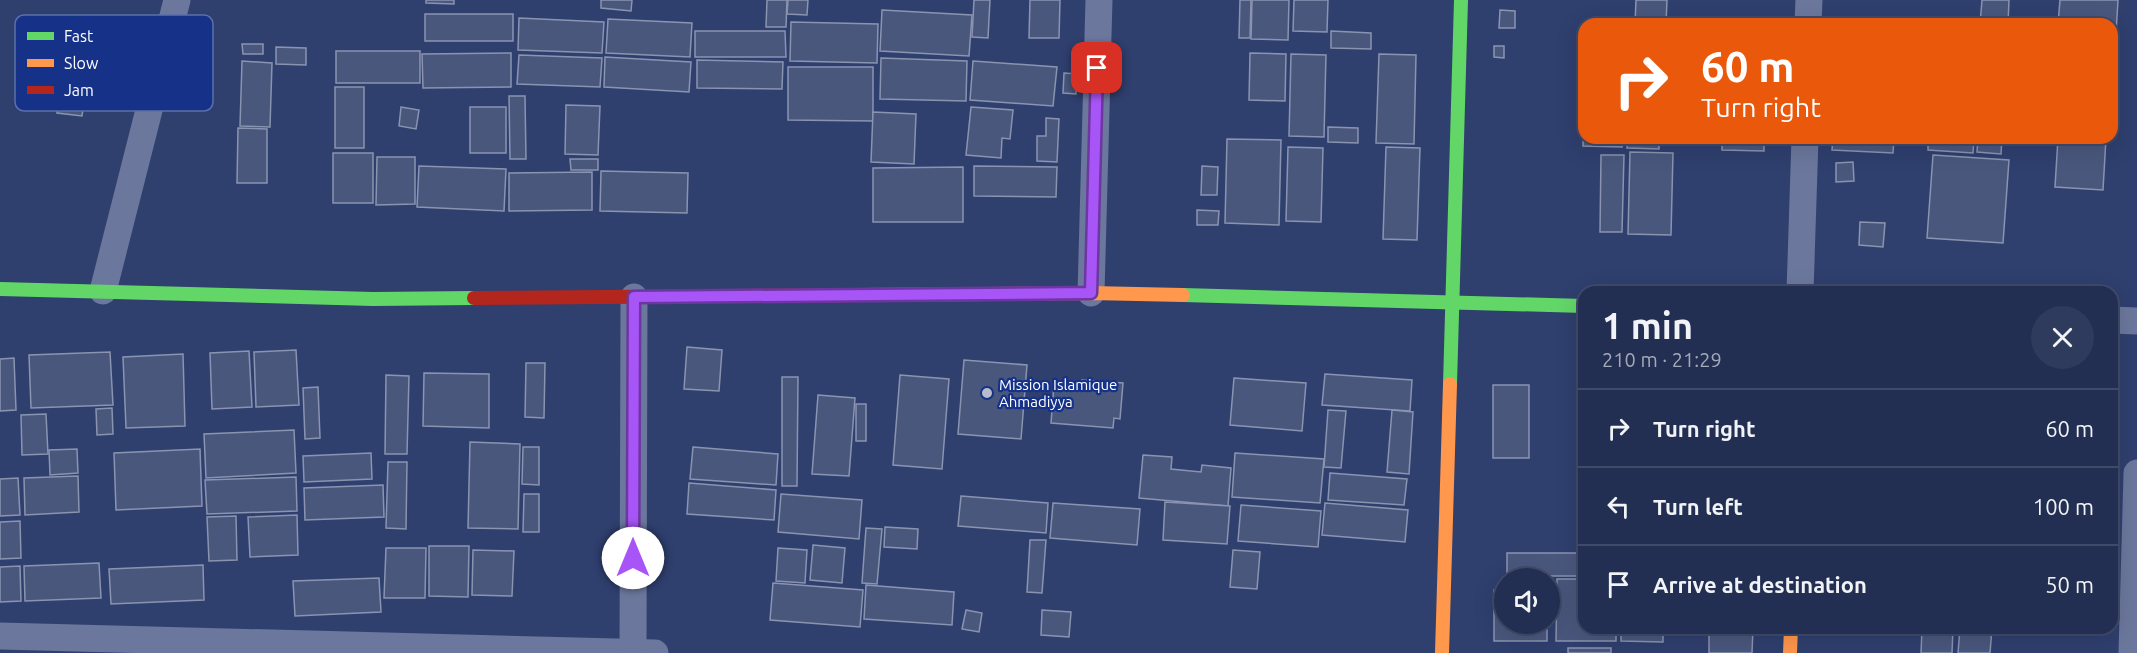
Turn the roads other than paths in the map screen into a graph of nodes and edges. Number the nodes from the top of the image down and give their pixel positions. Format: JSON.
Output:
{"nodes":[{"id":1,"x":177,"y":0,"type":"edge"},
{"id":2,"x":1099,"y":0,"type":"edge"},
{"id":3,"x":1461,"y":0,"type":"edge"},
{"id":4,"x":1809,"y":0,"type":"edge"},
{"id":5,"x":173,"y":15,"type":"edge"},
{"id":6,"x":1808,"y":18,"type":"edge"},
{"id":7,"x":149,"y":111,"type":"edge"},
{"id":8,"x":1805,"y":144,"type":"edge"},
{"id":9,"x":1800,"y":286,"type":"edge"},
{"id":10,"x":0,"y":289,"type":"edge"},
{"id":11,"x":103,"y":291,"type":"junction"},
{"id":12,"x":1091,"y":293,"type":"junction"},
{"id":13,"x":634,"y":297,"type":"junction"},
{"id":14,"x":1452,"y":302,"type":"junction"},
{"id":15,"x":1578,"y":306,"type":"edge"},
{"id":16,"x":2118,"y":320,"type":"edge"},
{"id":17,"x":2137,"y":321,"type":"edge"},
{"id":18,"x":2137,"y":473,"type":"edge"},
{"id":19,"x":1791,"y":634,"type":"edge"},
{"id":20,"x":0,"y":636,"type":"edge"},
{"id":21,"x":241,"y":647,"type":"edge"},
{"id":22,"x":633,"y":653,"type":"edge"},
{"id":23,"x":655,"y":653,"type":"edge"},
{"id":24,"x":1443,"y":653,"type":"edge"},
{"id":25,"x":1790,"y":653,"type":"edge"},
{"id":26,"x":2132,"y":653,"type":"edge"}],
"edges":[{"from":1,"to":5,"type":"street"},
{"from":2,"to":12,"type":"street"},
{"from":3,"to":14,"type":"street"},
{"from":4,"to":6,"type":"street"},
{"from":7,"to":11,"type":"street"},
{"from":8,"to":9,"type":"street"},
{"from":10,"to":11,"type":"street"},
{"from":11,"to":13,"type":"street"},
{"from":12,"to":13,"type":"street"},
{"from":12,"to":14,"type":"street"},
{"from":13,"to":22,"type":"street"},
{"from":14,"to":15,"type":"street"},
{"from":14,"to":24,"type":"street"},
{"from":16,"to":17,"type":"street"},
{"from":18,"to":26,"type":"street"},
{"from":19,"to":25,"type":"street"},
{"from":20,"to":21,"type":"street"},
{"from":21,"to":22,"type":"street"},
{"from":22,"to":23,"type":"street"}]}
